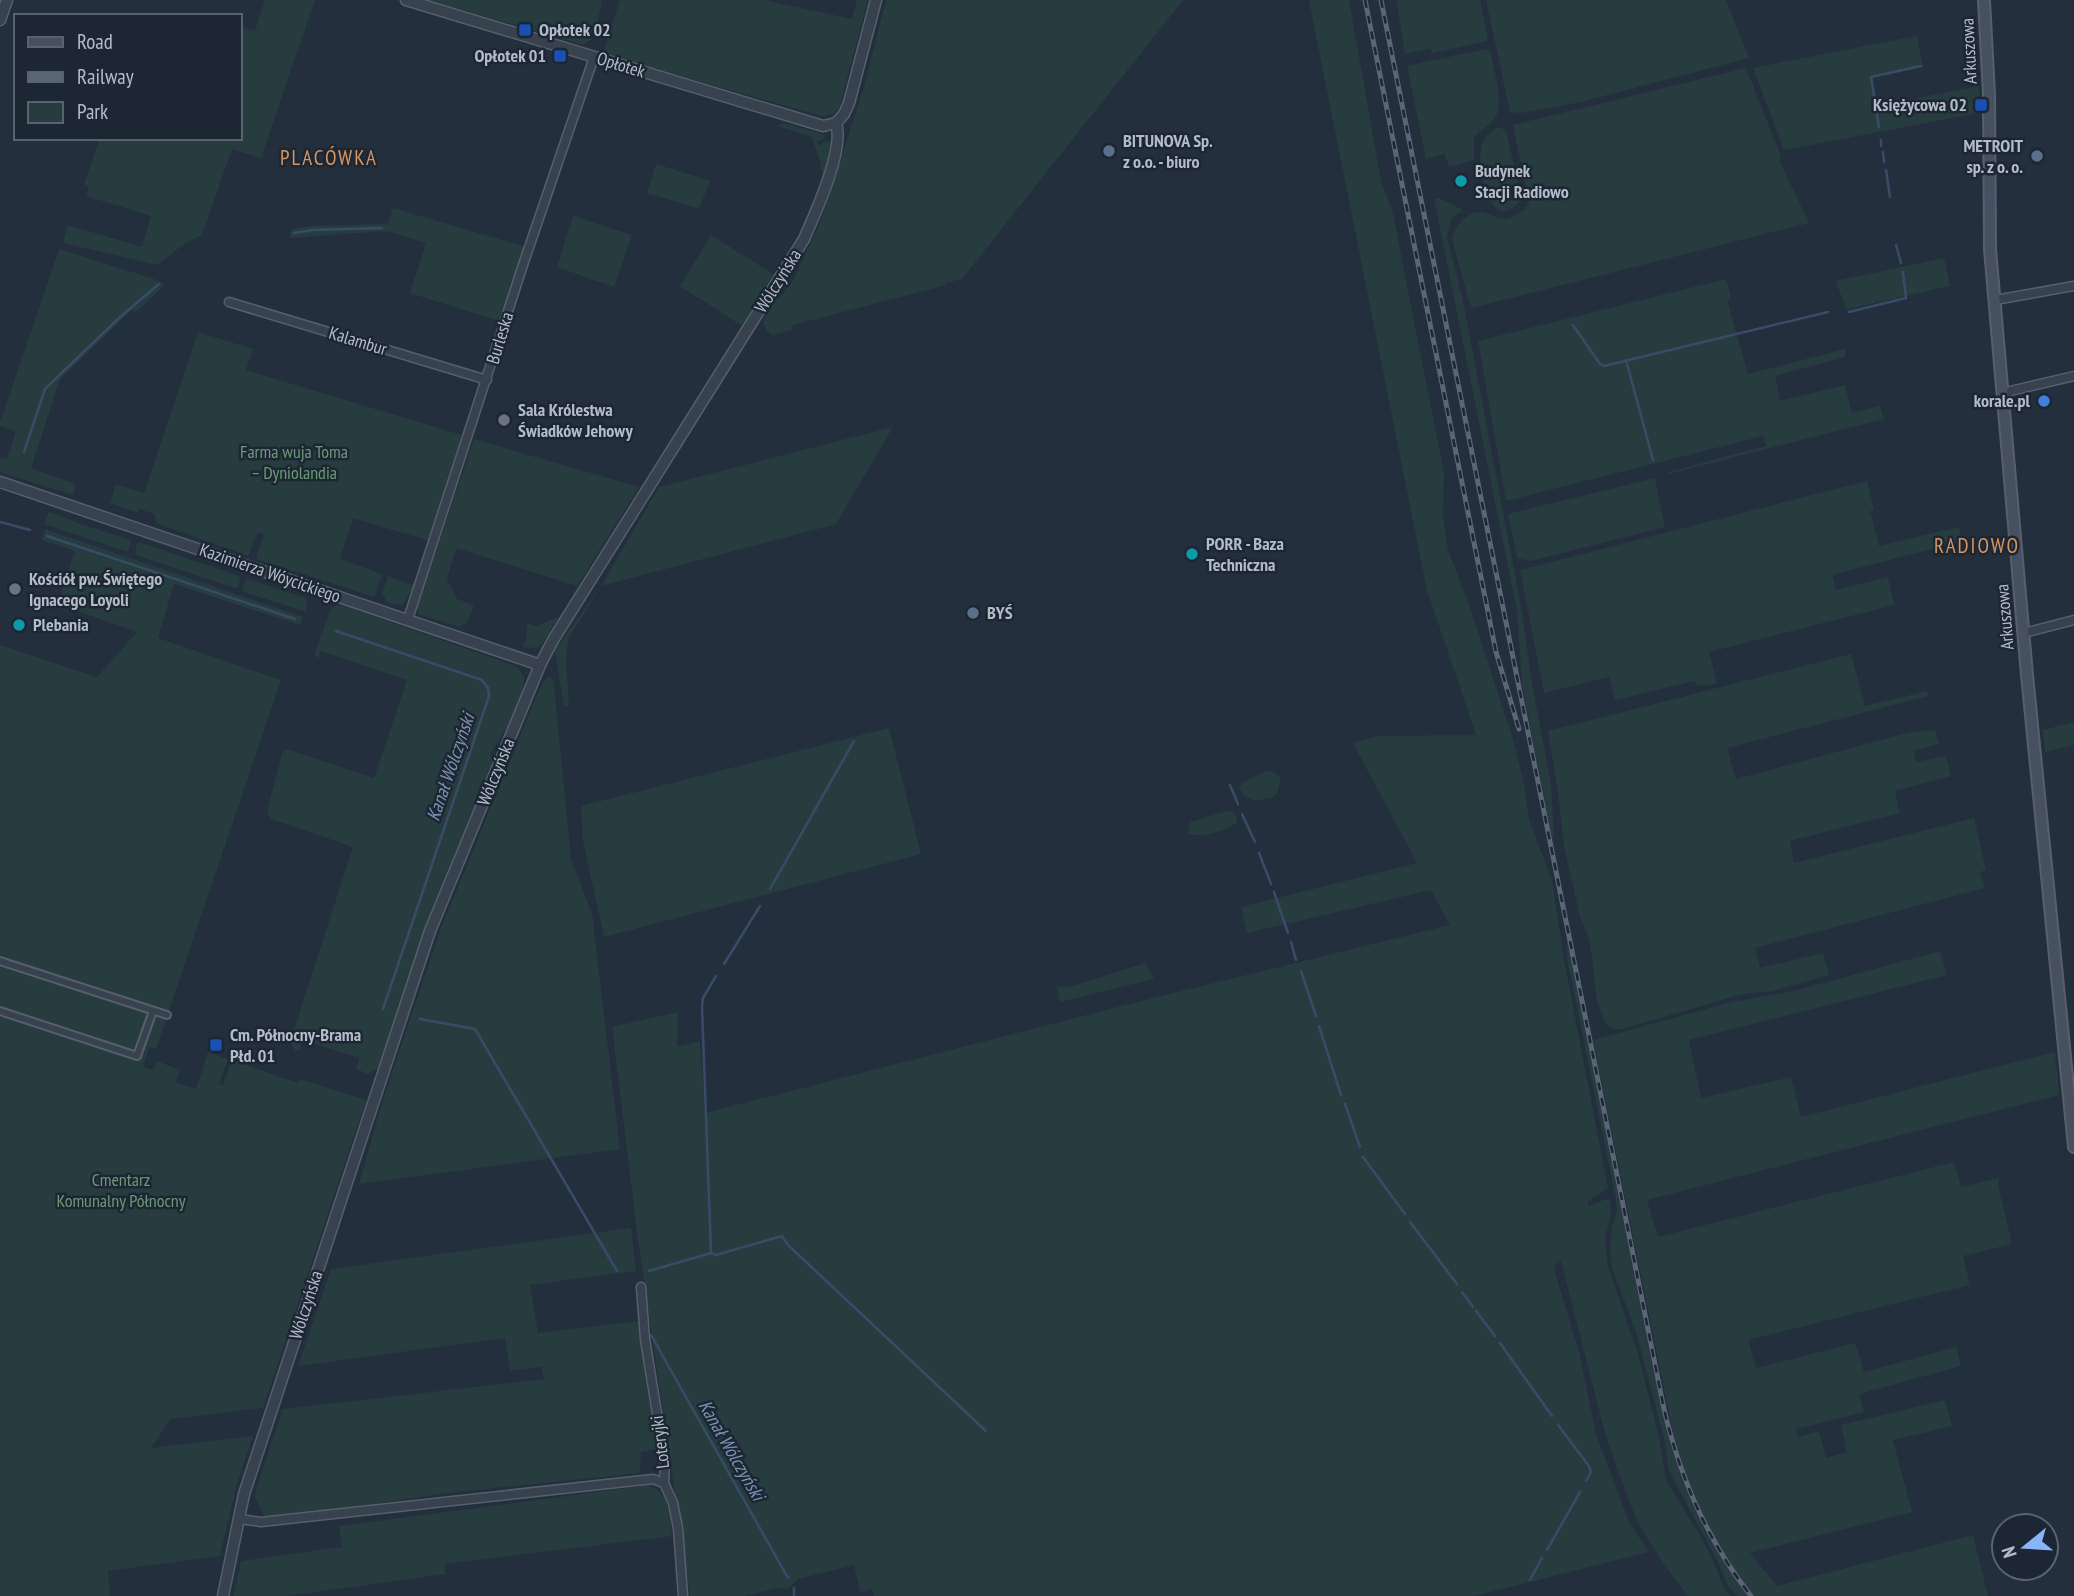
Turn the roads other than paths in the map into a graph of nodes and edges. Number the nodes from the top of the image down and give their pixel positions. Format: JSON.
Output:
{"nodes":[{"id":1,"x":7,"y":0,"type":"edge"},
{"id":2,"x":406,"y":0,"type":"edge"},
{"id":3,"x":876,"y":0,"type":"edge"},
{"id":4,"x":1984,"y":0,"type":"edge"},
{"id":5,"x":0,"y":20,"type":"edge"},
{"id":6,"x":594,"y":57,"type":"junction"},
{"id":7,"x":836,"y":123,"type":"junction"},
{"id":8,"x":2074,"y":286,"type":"edge"},
{"id":9,"x":1995,"y":300,"type":"junction"},
{"id":10,"x":229,"y":302,"type":"dead end"},
{"id":11,"x":2074,"y":376,"type":"edge"},
{"id":12,"x":487,"y":380,"type":"junction"},
{"id":13,"x":2002,"y":393,"type":"junction"},
{"id":14,"x":0,"y":482,"type":"edge"},
{"id":15,"x":408,"y":619,"type":"junction"},
{"id":16,"x":2074,"y":620,"type":"edge"},
{"id":17,"x":2024,"y":633,"type":"junction"},
{"id":18,"x":541,"y":665,"type":"junction"},
{"id":19,"x":0,"y":961,"type":"edge"},
{"id":20,"x":0,"y":1010,"type":"edge"},
{"id":21,"x":153,"y":1011,"type":"junction"},
{"id":22,"x":167,"y":1016,"type":"dead end"},
{"id":23,"x":2074,"y":1147,"type":"edge"},
{"id":24,"x":641,"y":1287,"type":"dead end"},
{"id":25,"x":664,"y":1483,"type":"junction"},
{"id":26,"x":239,"y":1519,"type":"junction"},
{"id":27,"x":223,"y":1596,"type":"edge"},
{"id":28,"x":683,"y":1596,"type":"edge"}],
"edges":[{"from":1,"to":5,"type":"street"},
{"from":2,"to":6,"type":"street","name":"Opłotek"},
{"from":3,"to":7,"type":"street","name":"Wólczyńska"},
{"from":4,"to":9,"type":"main road","name":"Arkuszowa"},
{"from":6,"to":7,"type":"street","name":"Opłotek"},
{"from":6,"to":12,"type":"street","name":"Burleska"},
{"from":7,"to":18,"type":"street","name":"Wólczyńska"},
{"from":8,"to":9,"type":"street"},
{"from":9,"to":13,"type":"main road","name":"Arkuszowa"},
{"from":10,"to":12,"type":"street","name":"Kalambur"},
{"from":11,"to":13,"type":"street"},
{"from":12,"to":15,"type":"street","name":"Burleska"},
{"from":13,"to":17,"type":"main road","name":"Arkuszowa"},
{"from":14,"to":15,"type":"street","name":"Kazimierza Wóycickiego"},
{"from":15,"to":18,"type":"street","name":"Kazimierza Wóycickiego"},
{"from":16,"to":17,"type":"street"},
{"from":17,"to":23,"type":"main road","name":"Arkuszowa"},
{"from":18,"to":26,"type":"street","name":"Wólczyńska"},
{"from":19,"to":21,"type":"street"},
{"from":20,"to":21,"type":"street"},
{"from":21,"to":22,"type":"street"},
{"from":24,"to":25,"type":"street","name":"Loteryjki"},
{"from":25,"to":26,"type":"street"},
{"from":25,"to":28,"type":"street","name":"Loteryjki"},
{"from":26,"to":27,"type":"street","name":"Wólczyńska"}]}
